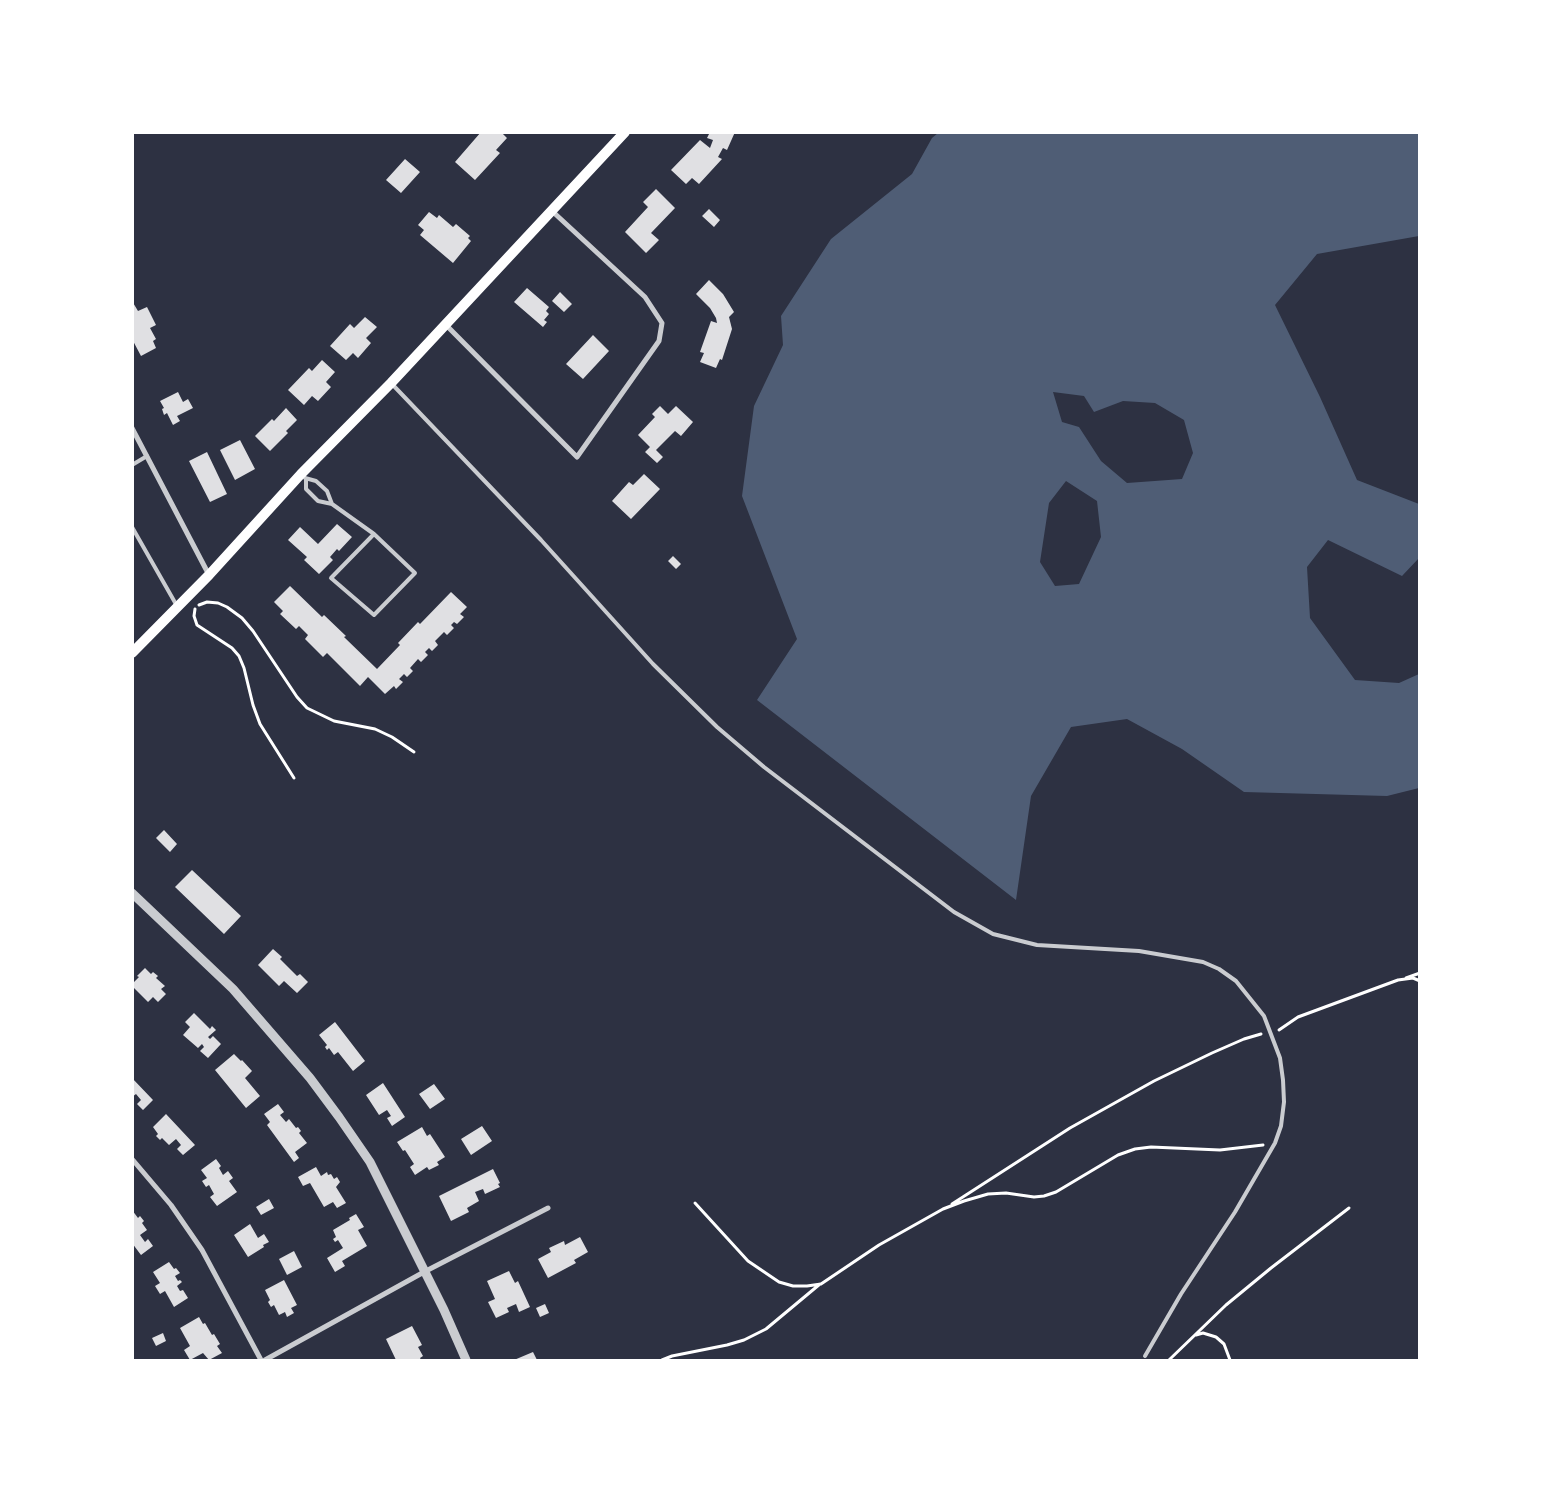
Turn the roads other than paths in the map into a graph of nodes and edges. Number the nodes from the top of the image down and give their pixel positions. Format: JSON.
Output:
{"nodes":[{"id":1,"x":625,"y":132,"type":"edge"},
{"id":2,"x":552,"y":211,"type":"junction"},
{"id":3,"x":445,"y":324,"type":"junction"},
{"id":4,"x":391,"y":384,"type":"junction"},
{"id":5,"x":132,"y":428,"type":"edge"},
{"id":6,"x":147,"y":456,"type":"junction"},
{"id":7,"x":132,"y":465,"type":"edge"},
{"id":8,"x":304,"y":476,"type":"junction"},
{"id":9,"x":332,"y":504,"type":"junction"},
{"id":10,"x":132,"y":527,"type":"edge"},
{"id":11,"x":374,"y":534,"type":"junction"},
{"id":12,"x":209,"y":575,"type":"junction"},
{"id":13,"x":177,"y":607,"type":"junction"},
{"id":14,"x":132,"y":653,"type":"edge"},
{"id":15,"x":132,"y":893,"type":"edge"},
{"id":16,"x":132,"y":1159,"type":"edge"},
{"id":17,"x":548,"y":1208,"type":"dead end"},
{"id":18,"x":424,"y":1272,"type":"junction"},
{"id":19,"x":1145,"y":1356,"type":"dead end"},
{"id":20,"x":263,"y":1360,"type":"edge"},
{"id":21,"x":466,"y":1360,"type":"edge"}],
"edges":[{"from":1,"to":2,"type":"main road"},
{"from":2,"to":3,"type":"main road"},
{"from":2,"to":3,"type":"street"},
{"from":3,"to":4,"type":"main road"},
{"from":4,"to":8,"type":"main road"},
{"from":4,"to":19,"type":"lane"},
{"from":5,"to":6,"type":"street"},
{"from":6,"to":7,"type":"lane"},
{"from":6,"to":12,"type":"street"},
{"from":8,"to":9,"type":"lane"},
{"from":8,"to":9,"type":"lane"},
{"from":8,"to":12,"type":"main road"},
{"from":9,"to":11,"type":"lane"},
{"from":10,"to":13,"type":"lane"},
{"from":11,"to":11,"type":"lane"},
{"from":12,"to":13,"type":"main road"},
{"from":13,"to":14,"type":"main road"},
{"from":15,"to":18,"type":"street"},
{"from":16,"to":20,"type":"street"},
{"from":17,"to":18,"type":"street"},
{"from":18,"to":20,"type":"street"},
{"from":18,"to":21,"type":"street"}]}
